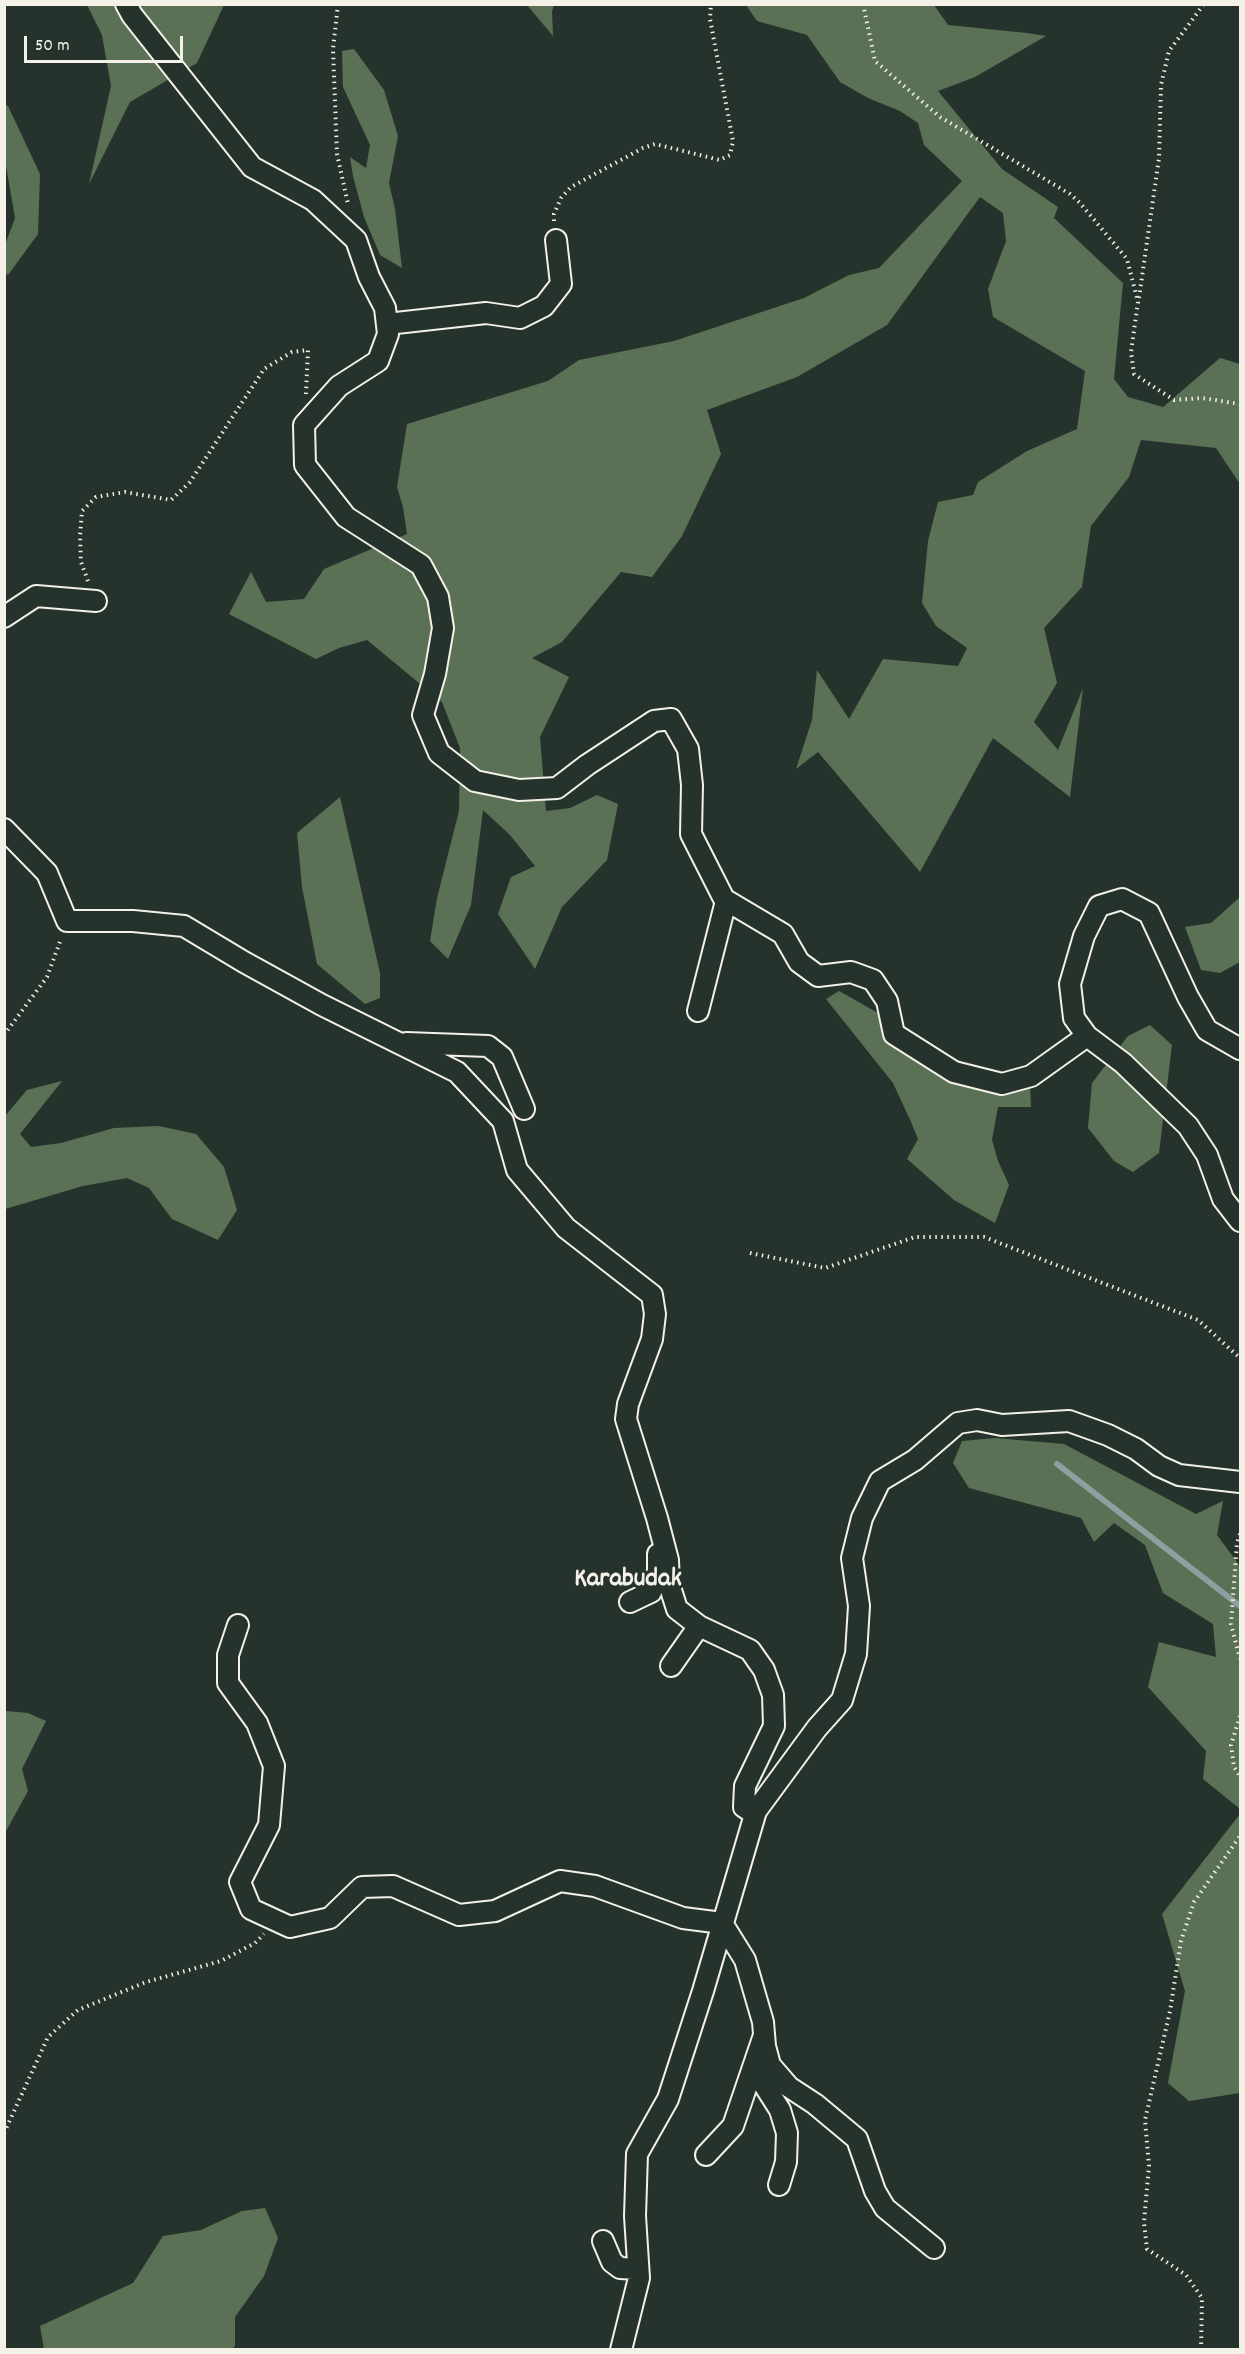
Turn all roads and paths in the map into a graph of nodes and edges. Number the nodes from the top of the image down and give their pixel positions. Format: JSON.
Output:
{"nodes":[{"id":1,"x":126,"y":4,"type":"edge"},
{"id":2,"x":338,"y":4,"type":"edge"},
{"id":3,"x":711,"y":4,"type":"edge"},
{"id":4,"x":863,"y":4,"type":"edge"},
{"id":5,"x":1204,"y":4,"type":"edge"},
{"id":6,"x":349,"y":208,"type":"dead end"},
{"id":7,"x":556,"y":240,"type":"joint"},
{"id":8,"x":1138,"y":302,"type":"junction"},
{"id":9,"x":387,"y":324,"type":"junction"},
{"id":10,"x":1240,"y":404,"type":"edge"},
{"id":11,"x":304,"y":425,"type":"junction"},
{"id":12,"x":96,"y":601,"type":"joint"},
{"id":13,"x":4,"y":617,"type":"edge"},
{"id":14,"x":4,"y":829,"type":"edge"},
{"id":15,"x":726,"y":901,"type":"junction"},
{"id":16,"x":67,"y":921,"type":"junction"},
{"id":17,"x":698,"y":1011,"type":"dead end"},
{"id":18,"x":4,"y":1035,"type":"edge"},
{"id":19,"x":1087,"y":1036,"type":"junction"},
{"id":20,"x":398,"y":1042,"type":"junction"},
{"id":21,"x":1240,"y":1048,"type":"edge"},
{"id":22,"x":524,"y":1109,"type":"dead end"},
{"id":23,"x":1240,"y":1221,"type":"edge"},
{"id":24,"x":750,"y":1253,"type":"dead end"},
{"id":25,"x":1240,"y":1358,"type":"edge"},
{"id":26,"x":1240,"y":1482,"type":"edge"},
{"id":27,"x":657,"y":1518,"type":"junction"},
{"id":28,"x":1240,"y":1534,"type":"edge"},
{"id":29,"x":630,"y":1602,"type":"dead end"},
{"id":30,"x":238,"y":1625,"type":"dead end"},
{"id":31,"x":699,"y":1626,"type":"junction"},
{"id":32,"x":1240,"y":1659,"type":"edge"},
{"id":33,"x":671,"y":1666,"type":"dead end"},
{"id":34,"x":1240,"y":1716,"type":"edge"},
{"id":35,"x":1240,"y":1776,"type":"edge"},
{"id":36,"x":756,"y":1811,"type":"junction"},
{"id":37,"x":1240,"y":1836,"type":"edge"},
{"id":38,"x":277,"y":1921,"type":"junction"},
{"id":39,"x":722,"y":1923,"type":"junction"},
{"id":40,"x":764,"y":2036,"type":"junction"},
{"id":41,"x":754,"y":2069,"type":"junction"},
{"id":42,"x":4,"y":2133,"type":"edge"},
{"id":43,"x":706,"y":2155,"type":"dead end"},
{"id":44,"x":779,"y":2185,"type":"dead end"},
{"id":45,"x":603,"y":2241,"type":"dead end"},
{"id":46,"x":934,"y":2248,"type":"dead end"},
{"id":47,"x":638,"y":2269,"type":"junction"},
{"id":48,"x":621,"y":2349,"type":"edge"},
{"id":49,"x":1201,"y":2349,"type":"edge"}],
"edges":[{"from":1,"to":9,"type":"street"},
{"from":2,"to":6,"type":"path"},
{"from":3,"to":7,"type":"path"},
{"from":4,"to":8,"type":"path"},
{"from":5,"to":8,"type":"path"},
{"from":7,"to":9,"type":"street"},
{"from":8,"to":10,"type":"path"},
{"from":9,"to":11,"type":"street"},
{"from":11,"to":12,"type":"path"},
{"from":11,"to":15,"type":"street"},
{"from":12,"to":13,"type":"street"},
{"from":14,"to":16,"type":"street"},
{"from":15,"to":17,"type":"street"},
{"from":15,"to":19,"type":"street"},
{"from":16,"to":18,"type":"path"},
{"from":16,"to":20,"type":"street"},
{"from":19,"to":21,"type":"street"},
{"from":19,"to":23,"type":"street"},
{"from":20,"to":22,"type":"street"},
{"from":20,"to":27,"type":"street"},
{"from":24,"to":25,"type":"path"},
{"from":26,"to":36,"type":"street"},
{"from":27,"to":29,"type":"street"},
{"from":27,"to":31,"type":"street"},
{"from":28,"to":32,"type":"path"},
{"from":30,"to":38,"type":"street"},
{"from":31,"to":33,"type":"street"},
{"from":31,"to":36,"type":"street"},
{"from":34,"to":35,"type":"path"},
{"from":36,"to":39,"type":"street"},
{"from":37,"to":49,"type":"path"},
{"from":38,"to":39,"type":"street"},
{"from":38,"to":42,"type":"path"},
{"from":39,"to":40,"type":"street"},
{"from":39,"to":47,"type":"street"},
{"from":40,"to":41,"type":"street"},
{"from":40,"to":46,"type":"street"},
{"from":41,"to":43,"type":"street"},
{"from":41,"to":44,"type":"street"},
{"from":45,"to":47,"type":"street"},
{"from":47,"to":48,"type":"street"}]}
